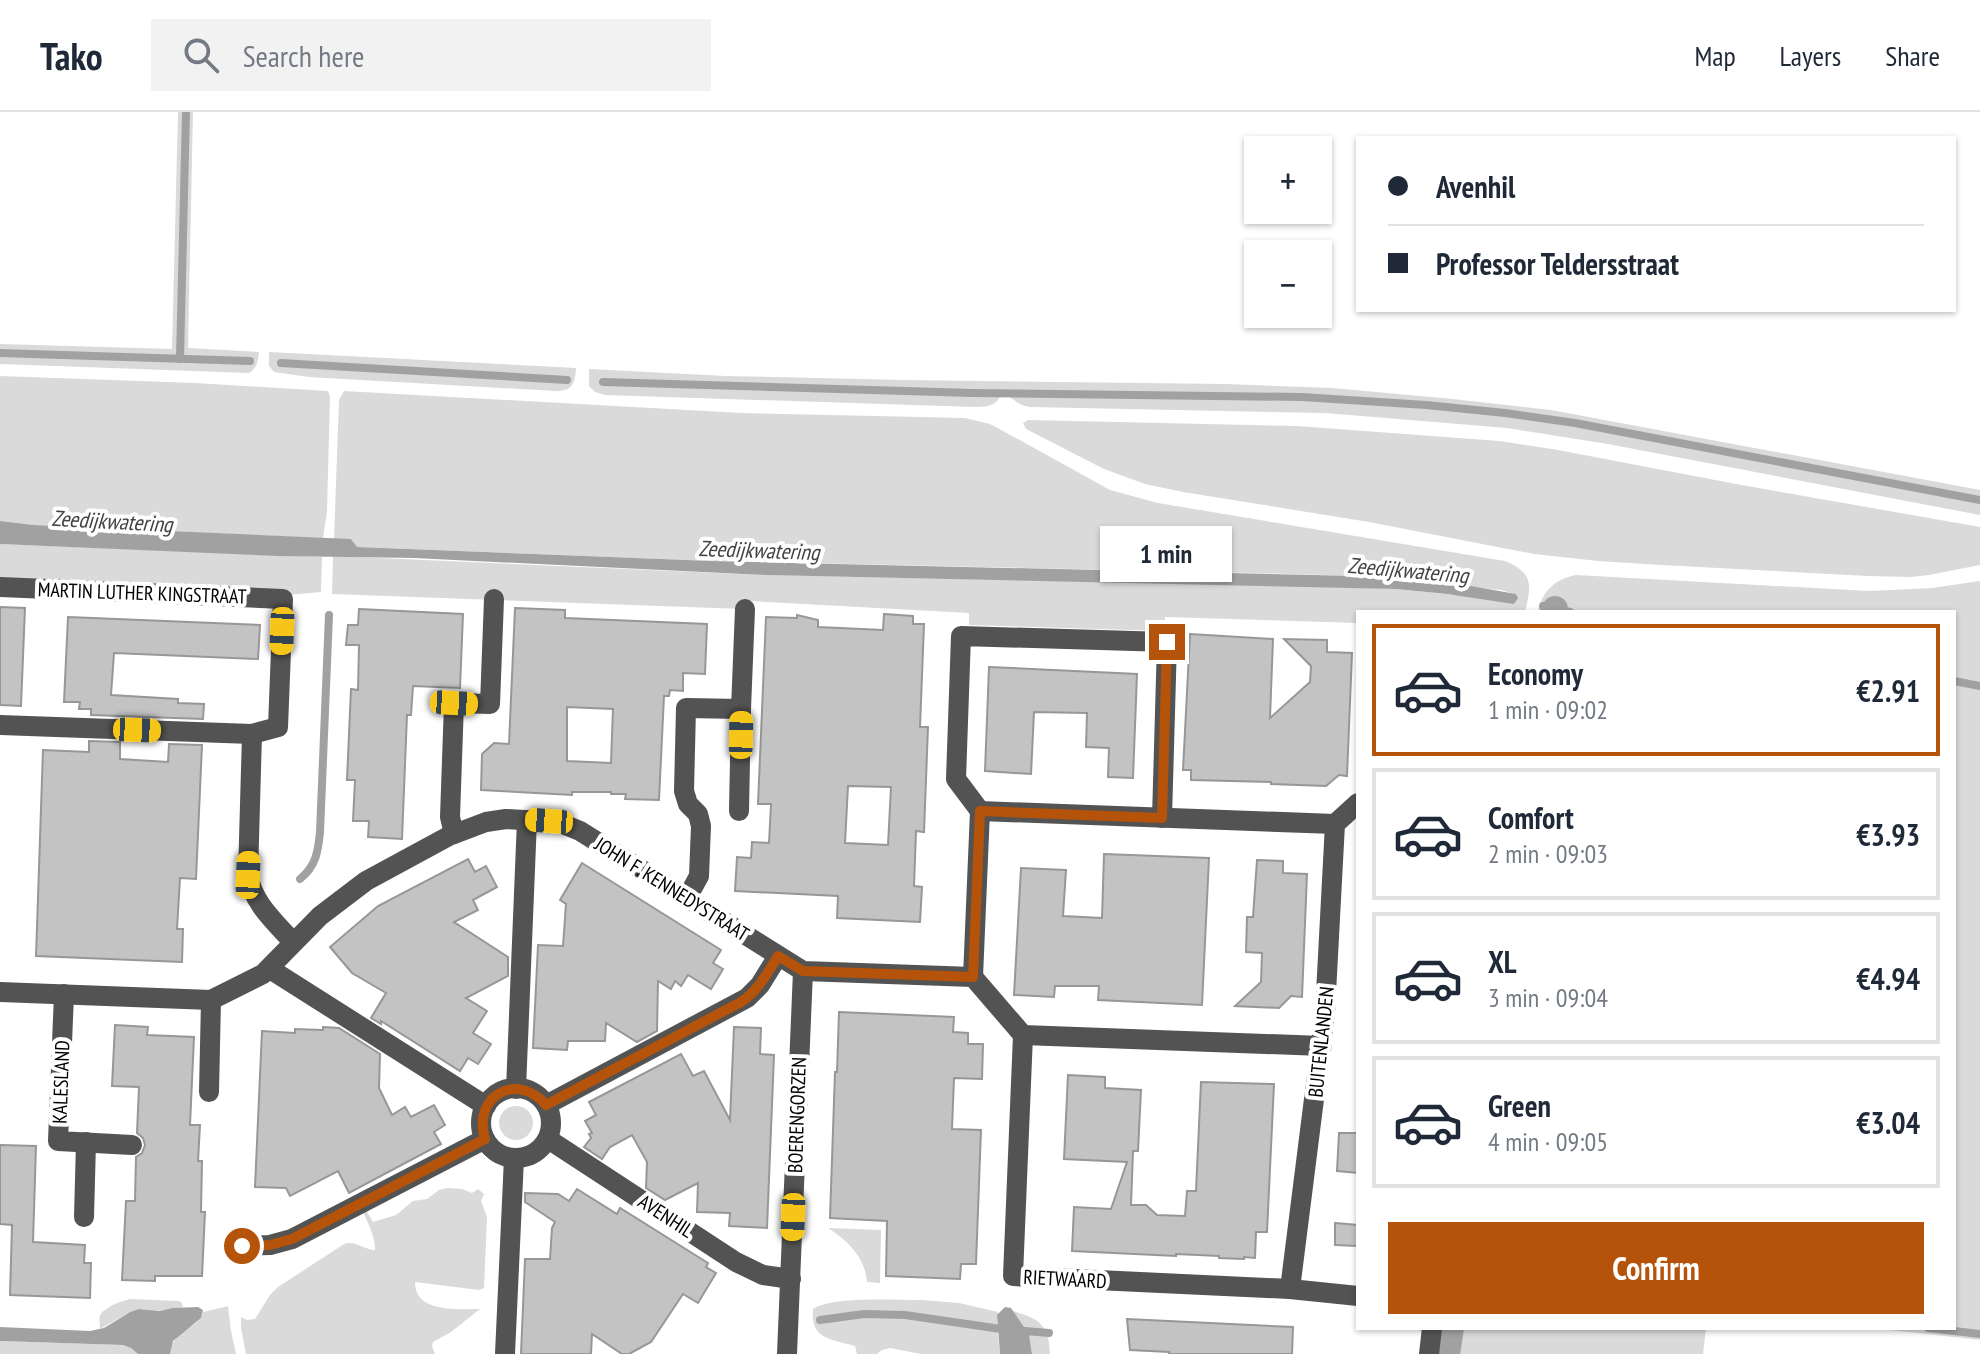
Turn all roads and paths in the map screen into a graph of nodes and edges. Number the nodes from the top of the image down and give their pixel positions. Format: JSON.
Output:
{"nodes":[{"id":1,"x":0,"y":587,"type":"edge"},
{"id":2,"x":494,"y":599,"type":"dead end"},
{"id":3,"x":745,"y":609,"type":"dead end"},
{"id":4,"x":741,"y":709,"type":"junction"},
{"id":5,"x":0,"y":725,"type":"edge"},
{"id":6,"x":252,"y":734,"type":"junction"},
{"id":7,"x":1356,"y":805,"type":"edge"},
{"id":8,"x":739,"y":811,"type":"dead end"},
{"id":9,"x":980,"y":811,"type":"junction"},
{"id":10,"x":1162,"y":818,"type":"junction"},
{"id":11,"x":527,"y":820,"type":"junction"},
{"id":12,"x":1335,"y":824,"type":"junction"},
{"id":13,"x":454,"y":834,"type":"junction"},
{"id":14,"x":687,"y":898,"type":"junction"},
{"id":15,"x":293,"y":942,"type":"junction"},
{"id":16,"x":778,"y":956,"type":"junction"},
{"id":17,"x":270,"y":969,"type":"junction"},
{"id":18,"x":803,"y":971,"type":"junction"},
{"id":19,"x":973,"y":977,"type":"junction"},
{"id":20,"x":0,"y":992,"type":"edge"},
{"id":21,"x":64,"y":994,"type":"junction"},
{"id":22,"x":211,"y":1000,"type":"junction"},
{"id":23,"x":1023,"y":1035,"type":"junction"},
{"id":24,"x":1322,"y":1046,"type":"junction"},
{"id":25,"x":516,"y":1089,"type":"junction"},
{"id":26,"x":209,"y":1092,"type":"dead end"},
{"id":27,"x":546,"y":1105,"type":"junction"},
{"id":28,"x":486,"y":1106,"type":"junction"},
{"id":29,"x":485,"y":1139,"type":"junction"},
{"id":30,"x":548,"y":1139,"type":"junction"},
{"id":31,"x":86,"y":1142,"type":"junction"},
{"id":32,"x":132,"y":1145,"type":"dead end"},
{"id":33,"x":514,"y":1158,"type":"junction"},
{"id":34,"x":84,"y":1217,"type":"dead end"},
{"id":35,"x":242,"y":1246,"type":"dead end"},
{"id":36,"x":791,"y":1279,"type":"junction"},
{"id":37,"x":1290,"y":1289,"type":"junction"},
{"id":38,"x":1356,"y":1296,"type":"edge"},
{"id":39,"x":1432,"y":1330,"type":"edge"},
{"id":40,"x":505,"y":1354,"type":"edge"},
{"id":41,"x":787,"y":1354,"type":"edge"},
{"id":42,"x":1429,"y":1354,"type":"edge"}],
"edges":[{"from":1,"to":6,"type":"street","name":"MARTIN LUTHER KINGSTRAAT"},
{"from":2,"to":13,"type":"street"},
{"from":3,"to":4,"type":"street"},
{"from":4,"to":8,"type":"street"},
{"from":4,"to":14,"type":"street"},
{"from":5,"to":6,"type":"street"},
{"from":6,"to":15,"type":"street"},
{"from":7,"to":12,"type":"street"},
{"from":9,"to":10,"type":"street"},
{"from":9,"to":10,"type":"street"},
{"from":9,"to":19,"type":"street"},
{"from":10,"to":12,"type":"street"},
{"from":11,"to":13,"type":"street","name":"JOHN F. KENNEDYSTRAAT"},
{"from":11,"to":14,"type":"street","name":"JOHN F. KENNEDYSTRAAT"},
{"from":11,"to":25,"type":"street"},
{"from":12,"to":24,"type":"street","name":"BUITENLANDEN"},
{"from":13,"to":15,"type":"street","name":"JOHN F. KENNEDYSTRAAT"},
{"from":14,"to":16,"type":"street","name":"JOHN F. KENNEDYSTRAAT"},
{"from":15,"to":17,"type":"street","name":"JOHN F. KENNEDYSTRAAT"},
{"from":16,"to":18,"type":"street","name":"JOHN F. KENNEDYSTRAAT"},
{"from":16,"to":27,"type":"street"},
{"from":17,"to":22,"type":"street","name":"JOHN F. KENNEDYSTRAAT"},
{"from":17,"to":28,"type":"street"},
{"from":18,"to":19,"type":"street","name":"JOHN F. KENNEDYSTRAAT"},
{"from":18,"to":36,"type":"street","name":"BOERENGORZEN"},
{"from":19,"to":23,"type":"street"},
{"from":20,"to":21,"type":"street","name":"JOHN F. KENNEDYSTRAAT"},
{"from":21,"to":22,"type":"street","name":"JOHN F. KENNEDYSTRAAT"},
{"from":21,"to":31,"type":"street","name":"KALESLAND"},
{"from":22,"to":26,"type":"street"},
{"from":23,"to":24,"type":"street"},
{"from":23,"to":37,"type":"street","name":"RIETWAARD"},
{"from":24,"to":37,"type":"street","name":"BUITENLANDEN"},
{"from":25,"to":27,"type":"street"},
{"from":25,"to":28,"type":"street"},
{"from":27,"to":30,"type":"street"},
{"from":28,"to":29,"type":"street"},
{"from":29,"to":33,"type":"street"},
{"from":29,"to":35,"type":"street"},
{"from":30,"to":33,"type":"street"},
{"from":30,"to":36,"type":"street","name":"AVENHIL"},
{"from":31,"to":32,"type":"street","name":"KALESLAND"},
{"from":31,"to":34,"type":"street","name":"KALESLAND"},
{"from":33,"to":40,"type":"street"},
{"from":36,"to":41,"type":"street","name":"BOERENGORZEN"},
{"from":37,"to":38,"type":"street","name":"RIETWAARD"},
{"from":39,"to":42,"type":"street"}]}
